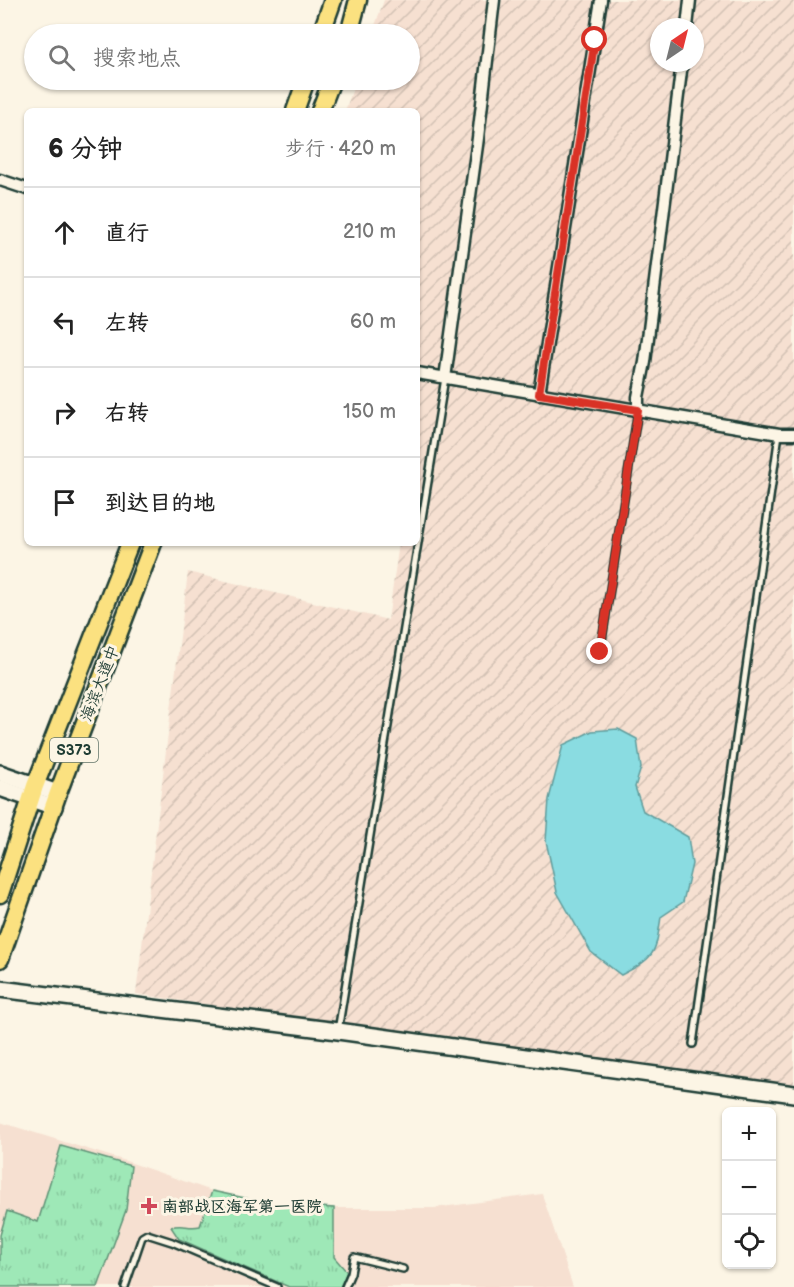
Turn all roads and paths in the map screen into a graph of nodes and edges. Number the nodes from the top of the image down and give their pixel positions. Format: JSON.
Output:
{"nodes":[{"id":1,"x":333,"y":0,"type":"edge"},
{"id":2,"x":358,"y":0,"type":"edge"},
{"id":3,"x":494,"y":0,"type":"edge"},
{"id":4,"x":601,"y":0,"type":"edge"},
{"id":5,"x":690,"y":0,"type":"edge"},
{"id":6,"x":688,"y":18,"type":"edge"},
{"id":7,"x":325,"y":24,"type":"edge"},
{"id":8,"x":352,"y":24,"type":"edge"},
{"id":9,"x":681,"y":72,"type":"edge"},
{"id":10,"x":302,"y":90,"type":"edge"},
{"id":11,"x":328,"y":90,"type":"edge"},
{"id":12,"x":296,"y":108,"type":"edge"},
{"id":13,"x":321,"y":108,"type":"edge"},
{"id":14,"x":0,"y":180,"type":"edge"},
{"id":15,"x":24,"y":188,"type":"edge"},
{"id":16,"x":420,"y":374,"type":"edge"},
{"id":17,"x":445,"y":378,"type":"junction"},
{"id":18,"x":539,"y":394,"type":"junction"},
{"id":19,"x":638,"y":410,"type":"junction"},
{"id":20,"x":779,"y":434,"type":"junction"},
{"id":21,"x":794,"y":434,"type":"edge"},
{"id":22,"x":420,"y":531,"type":"edge"},
{"id":23,"x":129,"y":546,"type":"edge"},
{"id":24,"x":152,"y":546,"type":"edge"},
{"id":25,"x":417,"y":546,"type":"edge"},
{"id":26,"x":600,"y":652,"type":"dead end"},
{"id":27,"x":0,"y":774,"type":"edge"},
{"id":28,"x":0,"y":788,"type":"edge"},
{"id":29,"x":33,"y":792,"type":"junction"},
{"id":30,"x":56,"y":800,"type":"junction"},
{"id":31,"x":0,"y":894,"type":"edge"},
{"id":32,"x":0,"y":959,"type":"edge"},
{"id":33,"x":0,"y":989,"type":"edge"},
{"id":34,"x":338,"y":1031,"type":"junction"},
{"id":35,"x":693,"y":1044,"type":"dead end"},
{"id":36,"x":794,"y":1094,"type":"edge"},
{"id":37,"x":403,"y":1269,"type":"dead end"},
{"id":38,"x":125,"y":1287,"type":"edge"},
{"id":39,"x":277,"y":1287,"type":"edge"},
{"id":40,"x":345,"y":1287,"type":"edge"}],
"edges":[{"from":1,"to":7,"type":"main road"},
{"from":2,"to":8,"type":"main road"},
{"from":3,"to":17,"type":"street"},
{"from":4,"to":18,"type":"street"},
{"from":5,"to":6,"type":"street"},
{"from":9,"to":19,"type":"street"},
{"from":10,"to":12,"type":"main road"},
{"from":11,"to":13,"type":"main road"},
{"from":14,"to":15,"type":"street"},
{"from":16,"to":17,"type":"street"},
{"from":17,"to":18,"type":"street"},
{"from":17,"to":22,"type":"lane"},
{"from":18,"to":19,"type":"street"},
{"from":19,"to":20,"type":"street"},
{"from":19,"to":26,"type":"lane"},
{"from":20,"to":21,"type":"street"},
{"from":20,"to":35,"type":"lane"},
{"from":23,"to":29,"type":"main road","name":"海滨大道中","number":"S373"},
{"from":24,"to":30,"type":"main road","name":"海滨大道中","number":"S373"},
{"from":25,"to":34,"type":"lane"},
{"from":27,"to":29,"type":"street"},
{"from":28,"to":29,"type":"street"},
{"from":29,"to":30,"type":"street"},
{"from":29,"to":31,"type":"main road","name":"海滨大道中","number":"S373"},
{"from":30,"to":32,"type":"main road","name":"海滨大道中","number":"S373"},
{"from":33,"to":34,"type":"street"},
{"from":34,"to":36,"type":"street"},
{"from":37,"to":40,"type":"lane"},
{"from":38,"to":39,"type":"lane"}]}
